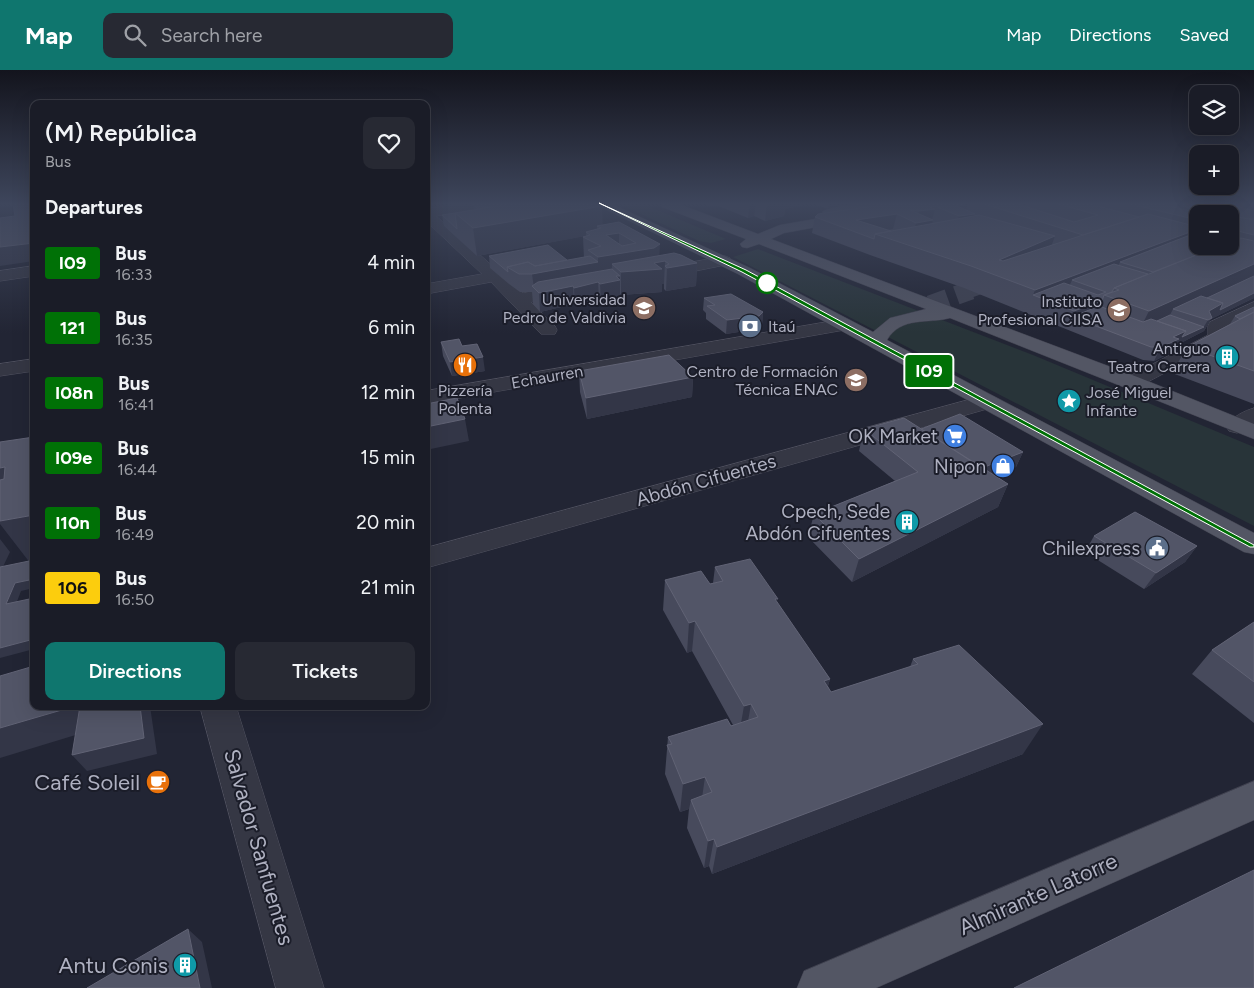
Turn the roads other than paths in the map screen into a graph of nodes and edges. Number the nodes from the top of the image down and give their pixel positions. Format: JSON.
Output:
{"nodes":[{"id":1,"x":463,"y":247,"type":"edge"},
{"id":2,"x":695,"y":247,"type":"edge"},
{"id":3,"x":737,"y":247,"type":"edge"},
{"id":4,"x":776,"y":247,"type":"edge"},
{"id":5,"x":704,"y":251,"type":"junction"},
{"id":6,"x":725,"y":262,"type":"junction"},
{"id":7,"x":30,"y":272,"type":"edge"},
{"id":8,"x":0,"y":276,"type":"edge"},
{"id":9,"x":495,"y":276,"type":"junction"},
{"id":10,"x":647,"y":276,"type":"edge"},
{"id":11,"x":588,"y":286,"type":"edge"},
{"id":12,"x":430,"y":288,"type":"edge"},
{"id":13,"x":519,"y":299,"type":"junction"},
{"id":14,"x":1254,"y":307,"type":"edge"},
{"id":15,"x":956,"y":315,"type":"junction"},
{"id":16,"x":844,"y":325,"type":"junction"},
{"id":17,"x":548,"y":330,"type":"dead end"},
{"id":18,"x":876,"y":343,"type":"junction"},
{"id":19,"x":30,"y":366,"type":"edge"},
{"id":20,"x":0,"y":370,"type":"edge"},
{"id":21,"x":1133,"y":382,"type":"junction"},
{"id":22,"x":430,"y":397,"type":"edge"},
{"id":23,"x":986,"y":402,"type":"junction"},
{"id":24,"x":1248,"y":424,"type":"edge"},
{"id":25,"x":1254,"y":545,"type":"edge"},
{"id":26,"x":430,"y":557,"type":"edge"},
{"id":27,"x":219,"y":710,"type":"edge"},
{"id":28,"x":1254,"y":800,"type":"edge"},
{"id":29,"x":300,"y":988,"type":"edge"},
{"id":30,"x":821,"y":988,"type":"edge"}],
"edges":[{"from":1,"to":9,"type":"street"},
{"from":2,"to":5,"type":"main road"},
{"from":3,"to":5,"type":"main road"},
{"from":4,"to":15,"type":"main road"},
{"from":5,"to":6,"type":"main road"},
{"from":6,"to":10,"type":"street"},
{"from":6,"to":16,"type":"main road"},
{"from":7,"to":8,"type":"street"},
{"from":9,"to":12,"type":"street"},
{"from":9,"to":13,"type":"street"},
{"from":11,"to":13,"type":"street"},
{"from":13,"to":17,"type":"street"},
{"from":14,"to":21,"type":"street"},
{"from":15,"to":18,"type":"main road"},
{"from":15,"to":21,"type":"main road"},
{"from":16,"to":18,"type":"main road"},
{"from":16,"to":22,"type":"street","name":"Echaurren"},
{"from":18,"to":23,"type":"main road"},
{"from":19,"to":20,"type":"street"},
{"from":21,"to":24,"type":"main road"},
{"from":23,"to":25,"type":"main road"},
{"from":23,"to":26,"type":"street","name":"Abdón Cifuentes"},
{"from":27,"to":29,"type":"street","name":"Salvador Sanfuentes"},
{"from":28,"to":30,"type":"main road","name":"Almirante Latorre"}]}
